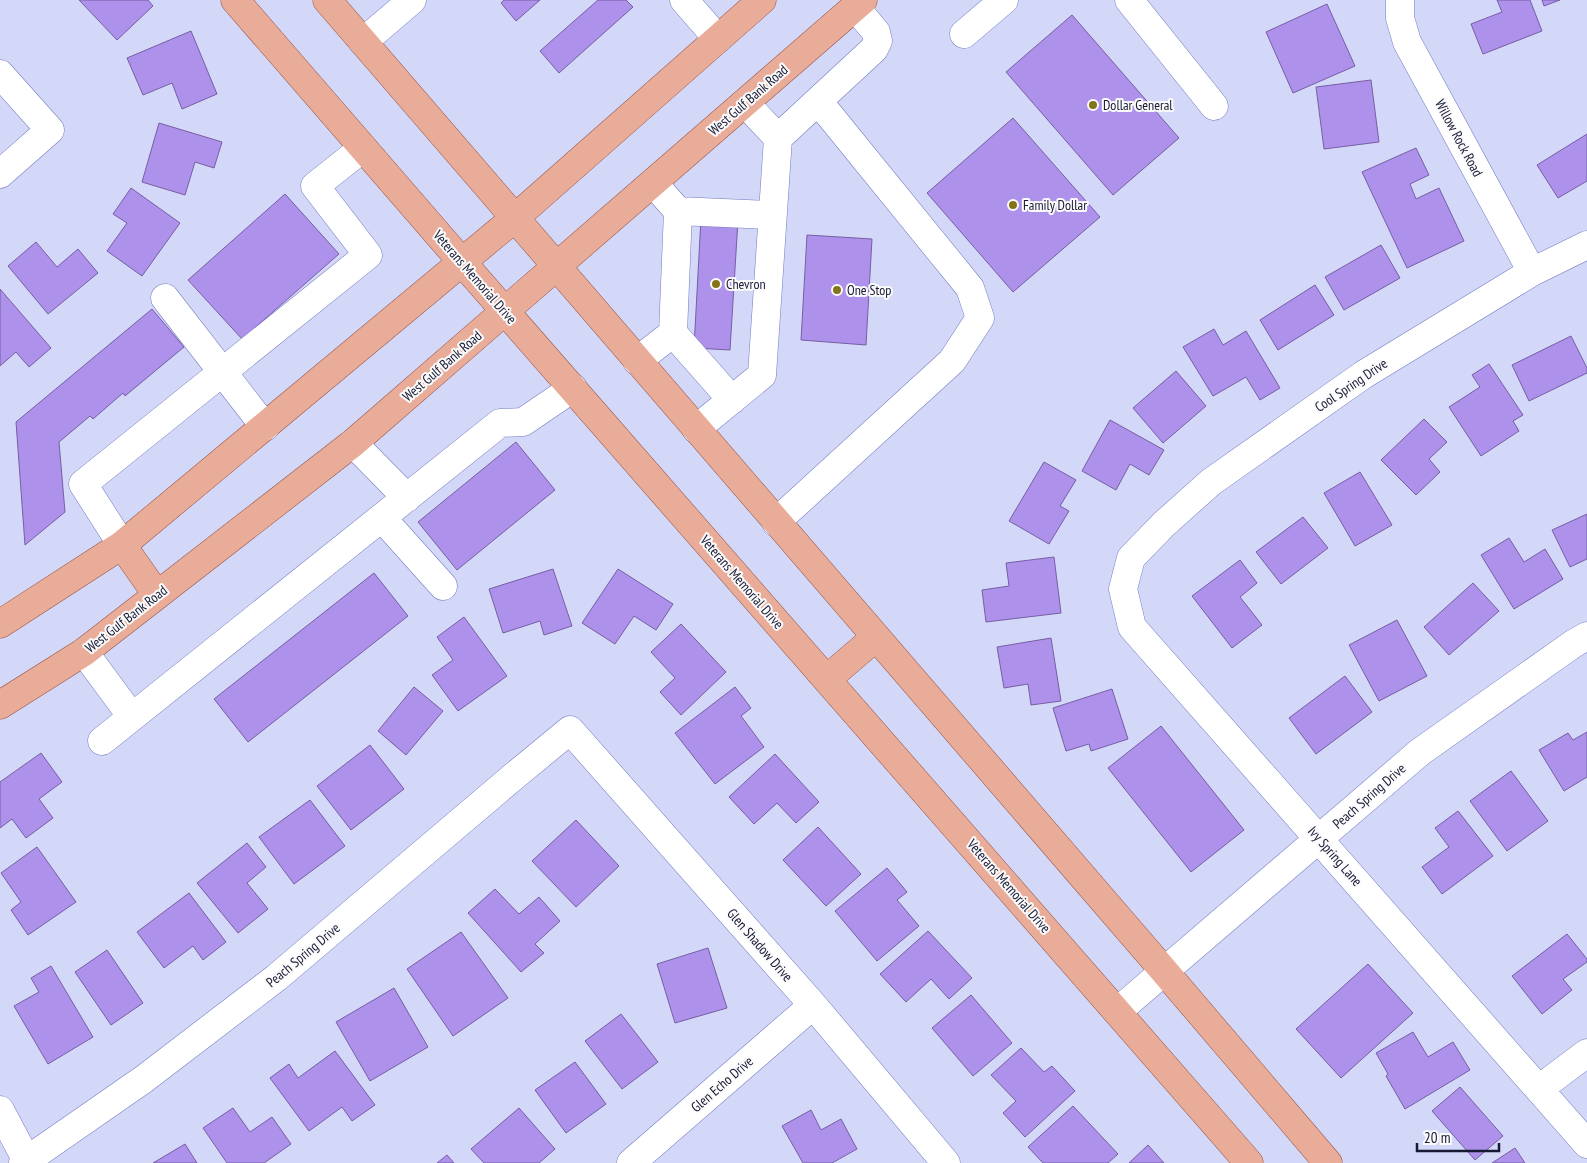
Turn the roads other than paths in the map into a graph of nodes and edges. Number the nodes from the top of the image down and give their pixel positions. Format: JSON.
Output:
{"nodes":[{"id":1,"x":235,"y":0,"type":"edge"},
{"id":2,"x":327,"y":0,"type":"edge"},
{"id":3,"x":412,"y":0,"type":"edge"},
{"id":4,"x":684,"y":0,"type":"edge"},
{"id":5,"x":762,"y":0,"type":"edge"},
{"id":6,"x":1004,"y":0,"type":"edge"},
{"id":7,"x":1129,"y":0,"type":"edge"},
{"id":8,"x":1400,"y":0,"type":"edge"},
{"id":9,"x":859,"y":4,"type":"edge"},
{"id":10,"x":964,"y":34,"type":"dead end"},
{"id":11,"x":718,"y":39,"type":"junction"},
{"id":12,"x":364,"y":42,"type":"junction"},
{"id":13,"x":0,"y":74,"type":"edge"},
{"id":14,"x":818,"y":101,"type":"junction"},
{"id":15,"x":745,"y":103,"type":"junction"},
{"id":16,"x":1214,"y":106,"type":"dead end"},
{"id":17,"x":778,"y":138,"type":"junction"},
{"id":18,"x":363,"y":148,"type":"junction"},
{"id":19,"x":0,"y":174,"type":"edge"},
{"id":20,"x":653,"y":183,"type":"junction"},
{"id":21,"x":678,"y":211,"type":"junction"},
{"id":22,"x":772,"y":215,"type":"junction"},
{"id":23,"x":516,"y":217,"type":"junction"},
{"id":24,"x":1587,"y":245,"type":"edge"},
{"id":25,"x":462,"y":262,"type":"junction"},
{"id":26,"x":556,"y":267,"type":"junction"},
{"id":27,"x":1532,"y":272,"type":"junction"},
{"id":28,"x":165,"y":298,"type":"dead end"},
{"id":29,"x":506,"y":311,"type":"junction"},
{"id":30,"x":673,"y":333,"type":"junction"},
{"id":31,"x":637,"y":361,"type":"junction"},
{"id":32,"x":223,"y":372,"type":"junction"},
{"id":33,"x":573,"y":388,"type":"junction"},
{"id":34,"x":732,"y":400,"type":"junction"},
{"id":35,"x":265,"y":426,"type":"junction"},
{"id":36,"x":696,"y":429,"type":"junction"},
{"id":37,"x":353,"y":443,"type":"junction"},
{"id":38,"x":407,"y":498,"type":"junction"},
{"id":39,"x":382,"y":518,"type":"junction"},
{"id":40,"x":776,"y":522,"type":"junction"},
{"id":41,"x":122,"y":545,"type":"junction"},
{"id":42,"x":1135,"y":554,"type":"joint"},
{"id":43,"x":443,"y":586,"type":"dead end"},
{"id":44,"x":157,"y":595,"type":"junction"},
{"id":45,"x":0,"y":624,"type":"edge"},
{"id":46,"x":1587,"y":636,"type":"edge"},
{"id":47,"x":876,"y":637,"type":"junction"},
{"id":48,"x":84,"y":652,"type":"junction"},
{"id":49,"x":827,"y":679,"type":"junction"},
{"id":50,"x":0,"y":705,"type":"edge"},
{"id":51,"x":132,"y":717,"type":"junction"},
{"id":52,"x":570,"y":730,"type":"joint"},
{"id":53,"x":102,"y":741,"type":"dead end"},
{"id":54,"x":1319,"y":839,"type":"junction"},
{"id":55,"x":1165,"y":972,"type":"junction"},
{"id":56,"x":813,"y":1005,"type":"junction"},
{"id":57,"x":1118,"y":1012,"type":"junction"},
{"id":58,"x":1587,"y":1053,"type":"edge"},
{"id":59,"x":1539,"y":1089,"type":"junction"},
{"id":60,"x":0,"y":1110,"type":"edge"},
{"id":61,"x":1587,"y":1144,"type":"edge"},
{"id":62,"x":26,"y":1162,"type":"edge"},
{"id":63,"x":631,"y":1163,"type":"edge"},
{"id":64,"x":946,"y":1163,"type":"edge"},
{"id":65,"x":1249,"y":1163,"type":"edge"},
{"id":66,"x":1328,"y":1163,"type":"edge"}],
"edges":[{"from":1,"to":18,"type":"main road","name":"Veterans Memorial Drive"},
{"from":2,"to":12,"type":"main road"},
{"from":3,"to":12,"type":"street"},
{"from":4,"to":11,"type":"street"},
{"from":5,"to":11,"type":"main road"},
{"from":6,"to":10,"type":"street"},
{"from":7,"to":16,"type":"street"},
{"from":8,"to":27,"type":"street","name":"Willow Rock Road"},
{"from":9,"to":14,"type":"street"},
{"from":9,"to":15,"type":"main road","name":"West Gulf Bank Road"},
{"from":11,"to":23,"type":"main road"},
{"from":12,"to":23,"type":"main road"},
{"from":13,"to":19,"type":"street"},
{"from":14,"to":17,"type":"street"},
{"from":14,"to":40,"type":"street"},
{"from":15,"to":17,"type":"street"},
{"from":15,"to":20,"type":"main road","name":"West Gulf Bank Road"},
{"from":17,"to":22,"type":"street"},
{"from":18,"to":25,"type":"main road","name":"Veterans Memorial Drive"},
{"from":18,"to":32,"type":"street"},
{"from":20,"to":21,"type":"street"},
{"from":20,"to":26,"type":"main road","name":"West Gulf Bank Road"},
{"from":21,"to":22,"type":"street"},
{"from":21,"to":30,"type":"street"},
{"from":22,"to":34,"type":"street"},
{"from":23,"to":25,"type":"main road"},
{"from":23,"to":26,"type":"main road"},
{"from":24,"to":27,"type":"street","name":"Cool Spring Drive"},
{"from":25,"to":29,"type":"main road","name":"Veterans Memorial Drive"},
{"from":25,"to":35,"type":"main road"},
{"from":26,"to":29,"type":"main road","name":"West Gulf Bank Road"},
{"from":26,"to":31,"type":"main road"},
{"from":27,"to":42,"type":"street","name":"Cool Spring Drive"},
{"from":28,"to":32,"type":"street"},
{"from":29,"to":33,"type":"main road","name":"Veterans Memorial Drive"},
{"from":29,"to":37,"type":"main road","name":"West Gulf Bank Road"},
{"from":30,"to":31,"type":"street"},
{"from":30,"to":34,"type":"street"},
{"from":31,"to":36,"type":"main road"},
{"from":32,"to":35,"type":"street"},
{"from":32,"to":41,"type":"street"},
{"from":33,"to":38,"type":"street"},
{"from":33,"to":49,"type":"main road","name":"Veterans Memorial Drive"},
{"from":34,"to":36,"type":"street"},
{"from":35,"to":41,"type":"main road"},
{"from":36,"to":40,"type":"main road"},
{"from":37,"to":38,"type":"street"},
{"from":37,"to":44,"type":"main road","name":"West Gulf Bank Road"},
{"from":38,"to":39,"type":"street"},
{"from":39,"to":43,"type":"street"},
{"from":39,"to":51,"type":"street"},
{"from":40,"to":47,"type":"main road"},
{"from":41,"to":44,"type":"main road"},
{"from":41,"to":45,"type":"main road"},
{"from":42,"to":54,"type":"street","name":"Ivy Spring Lane"},
{"from":44,"to":48,"type":"main road","name":"West Gulf Bank Road"},
{"from":46,"to":54,"type":"street","name":"Peach Spring Drive"},
{"from":47,"to":49,"type":"main road"},
{"from":47,"to":55,"type":"main road"},
{"from":48,"to":50,"type":"main road","name":"West Gulf Bank Road"},
{"from":48,"to":51,"type":"street"},
{"from":49,"to":57,"type":"main road","name":"Veterans Memorial Drive"},
{"from":51,"to":53,"type":"street"},
{"from":52,"to":56,"type":"street","name":"Glen Shadow Drive"},
{"from":52,"to":62,"type":"street","name":"Peach Spring Drive"},
{"from":54,"to":55,"type":"street","name":"Peach Spring Drive"},
{"from":54,"to":59,"type":"street","name":"Ivy Spring Lane"},
{"from":55,"to":57,"type":"street","name":"Peach Spring Drive"},
{"from":55,"to":66,"type":"main road"},
{"from":56,"to":63,"type":"street","name":"Glen Echo Drive"},
{"from":56,"to":64,"type":"street","name":"Glen Shadow Drive"},
{"from":57,"to":65,"type":"main road","name":"Veterans Memorial Drive"},
{"from":58,"to":59,"type":"street"},
{"from":59,"to":61,"type":"street","name":"Ivy Spring Lane"},
{"from":60,"to":62,"type":"street"}]}
